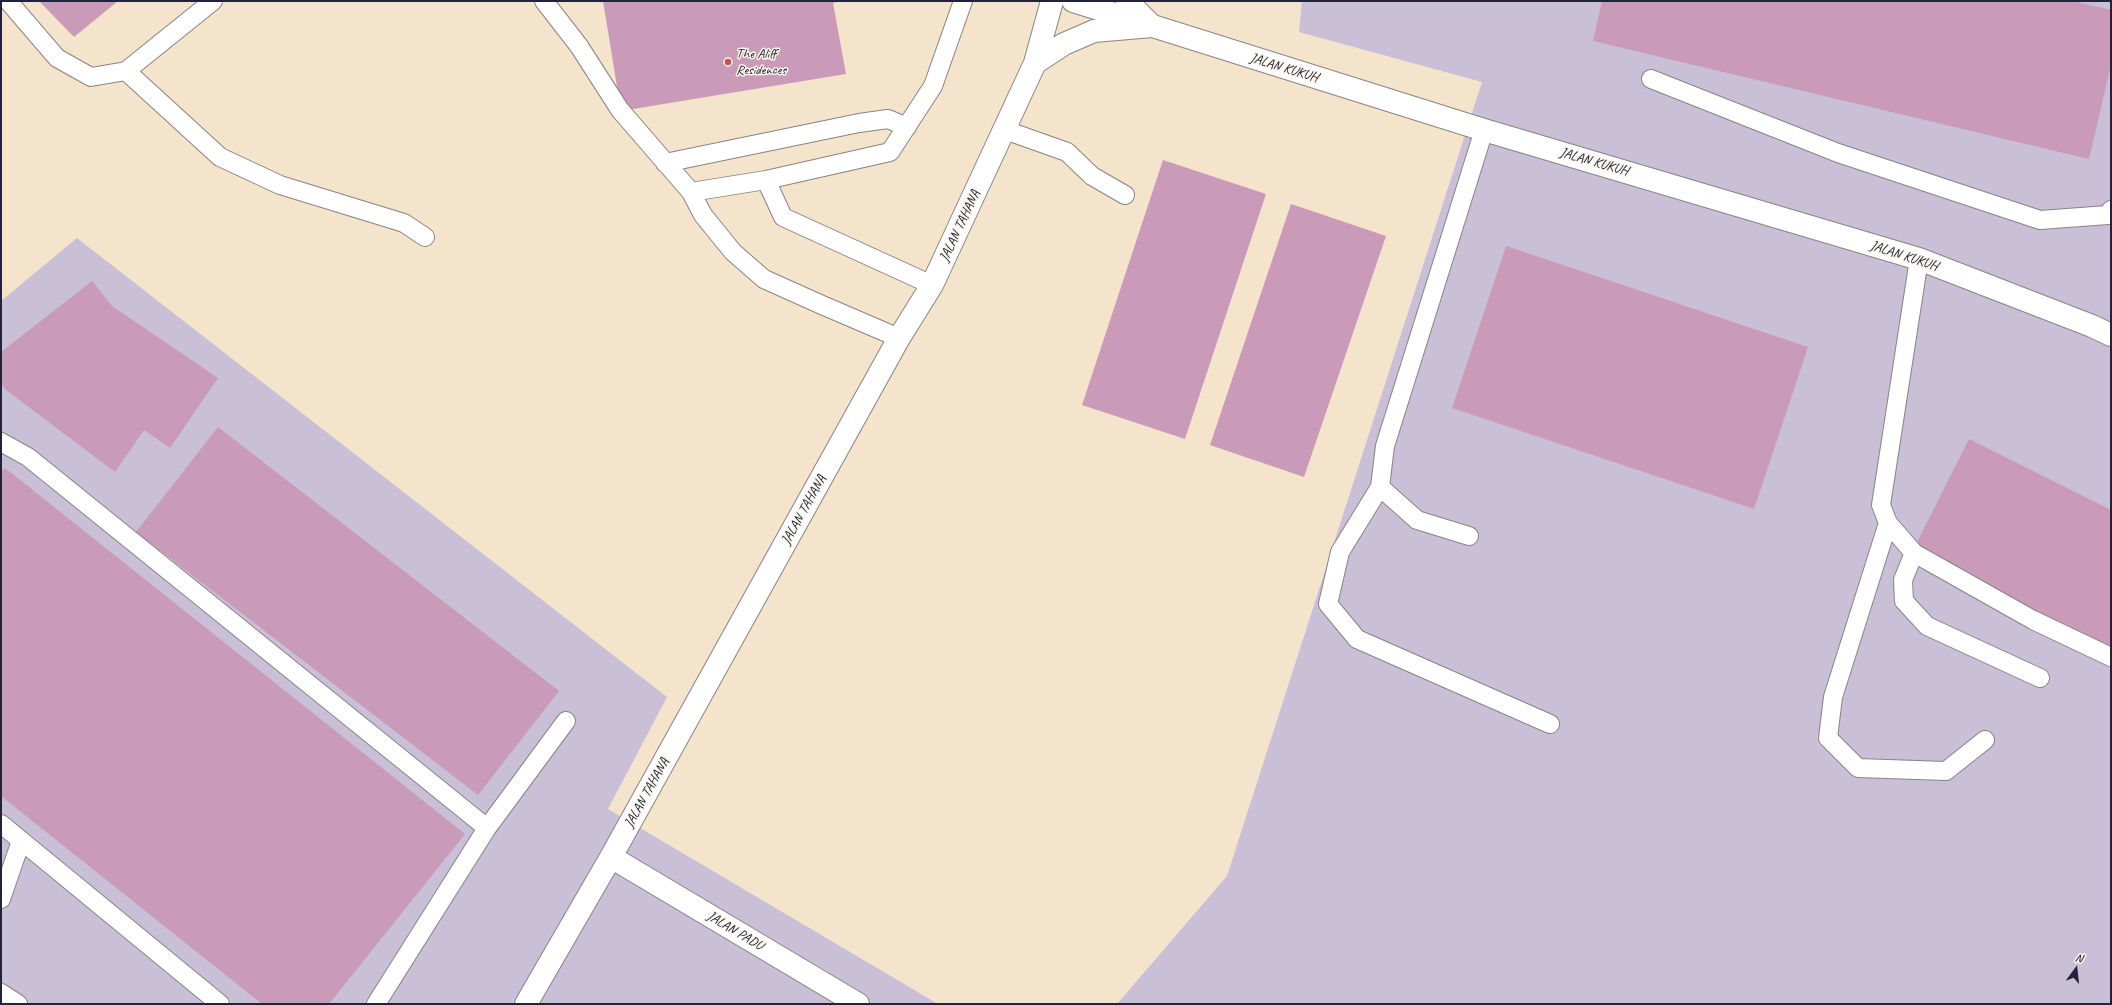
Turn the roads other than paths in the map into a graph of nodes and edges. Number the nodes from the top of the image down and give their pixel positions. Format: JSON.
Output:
{"nodes":[{"id":1,"x":8,"y":1,"type":"edge"},
{"id":2,"x":213,"y":1,"type":"edge"},
{"id":3,"x":544,"y":1,"type":"edge"},
{"id":4,"x":963,"y":1,"type":"edge"},
{"id":5,"x":1052,"y":1,"type":"edge"},
{"id":6,"x":1073,"y":1,"type":"edge"},
{"id":7,"x":1127,"y":1,"type":"edge"},
{"id":8,"x":1152,"y":26,"type":"junction"},
{"id":9,"x":1035,"y":63,"type":"junction"},
{"id":10,"x":126,"y":71,"type":"junction"},
{"id":11,"x":1651,"y":79,"type":"dead end"},
{"id":12,"x":907,"y":127,"type":"junction"},
{"id":13,"x":1005,"y":130,"type":"junction"},
{"id":14,"x":1484,"y":130,"type":"junction"},
{"id":15,"x":665,"y":163,"type":"junction"},
{"id":16,"x":766,"y":180,"type":"junction"},
{"id":17,"x":691,"y":192,"type":"junction"},
{"id":18,"x":1125,"y":195,"type":"dead end"},
{"id":19,"x":2111,"y":210,"type":"edge"},
{"id":20,"x":425,"y":237,"type":"dead end"},
{"id":21,"x":1919,"y":259,"type":"junction"},
{"id":22,"x":932,"y":285,"type":"junction"},
{"id":23,"x":2111,"y":335,"type":"edge"},
{"id":24,"x":899,"y":338,"type":"junction"},
{"id":25,"x":1,"y":442,"type":"edge"},
{"id":26,"x":1380,"y":488,"type":"junction"},
{"id":27,"x":1888,"y":523,"type":"junction"},
{"id":28,"x":1469,"y":536,"type":"dead end"},
{"id":29,"x":1914,"y":553,"type":"junction"},
{"id":30,"x":2111,"y":657,"type":"edge"},
{"id":31,"x":2040,"y":678,"type":"dead end"},
{"id":32,"x":566,"y":721,"type":"dead end"},
{"id":33,"x":1550,"y":724,"type":"dead end"},
{"id":34,"x":1985,"y":740,"type":"dead end"},
{"id":35,"x":1,"y":824,"type":"edge"},
{"id":36,"x":487,"y":828,"type":"junction"},
{"id":37,"x":22,"y":841,"type":"junction"},
{"id":38,"x":611,"y":857,"type":"junction"},
{"id":39,"x":1,"y":899,"type":"edge"},
{"id":40,"x":1,"y":993,"type":"edge"},
{"id":41,"x":18,"y":1004,"type":"edge"},
{"id":42,"x":220,"y":1004,"type":"edge"},
{"id":43,"x":376,"y":1004,"type":"edge"},
{"id":44,"x":526,"y":1004,"type":"edge"},
{"id":45,"x":858,"y":1004,"type":"edge"}],
"edges":[{"from":1,"to":10,"type":"lane"},
{"from":2,"to":10,"type":"lane"},
{"from":3,"to":15,"type":"lane"},
{"from":4,"to":12,"type":"lane"},
{"from":5,"to":9,"type":"street","name":"JALAN TAHANA"},
{"from":6,"to":8,"type":"street","name":"JALAN KUKUH"},
{"from":7,"to":8,"type":"street"},
{"from":8,"to":9,"type":"street"},
{"from":8,"to":14,"type":"street","name":"JALAN KUKUH"},
{"from":9,"to":13,"type":"street","name":"JALAN TAHANA"},
{"from":10,"to":20,"type":"lane"},
{"from":11,"to":19,"type":"lane"},
{"from":12,"to":15,"type":"lane"},
{"from":12,"to":16,"type":"lane"},
{"from":13,"to":18,"type":"lane"},
{"from":13,"to":22,"type":"street","name":"JALAN TAHANA"},
{"from":14,"to":21,"type":"street","name":"JALAN KUKUH"},
{"from":14,"to":26,"type":"lane"},
{"from":15,"to":17,"type":"lane"},
{"from":16,"to":17,"type":"lane"},
{"from":16,"to":22,"type":"lane"},
{"from":17,"to":24,"type":"lane"},
{"from":21,"to":23,"type":"street","name":"JALAN KUKUH"},
{"from":21,"to":27,"type":"lane"},
{"from":22,"to":24,"type":"street","name":"JALAN TAHANA"},
{"from":24,"to":38,"type":"street","name":"JALAN TAHANA"},
{"from":25,"to":36,"type":"lane"},
{"from":26,"to":28,"type":"lane"},
{"from":26,"to":33,"type":"lane"},
{"from":27,"to":29,"type":"lane"},
{"from":27,"to":34,"type":"lane"},
{"from":29,"to":30,"type":"lane"},
{"from":29,"to":31,"type":"lane"},
{"from":32,"to":36,"type":"lane"},
{"from":35,"to":37,"type":"lane"},
{"from":36,"to":43,"type":"lane"},
{"from":37,"to":39,"type":"lane"},
{"from":37,"to":42,"type":"lane"},
{"from":38,"to":44,"type":"street","name":"JALAN TAHANA"},
{"from":38,"to":45,"type":"street","name":"JALAN PADU"},
{"from":40,"to":41,"type":"lane"}]}
